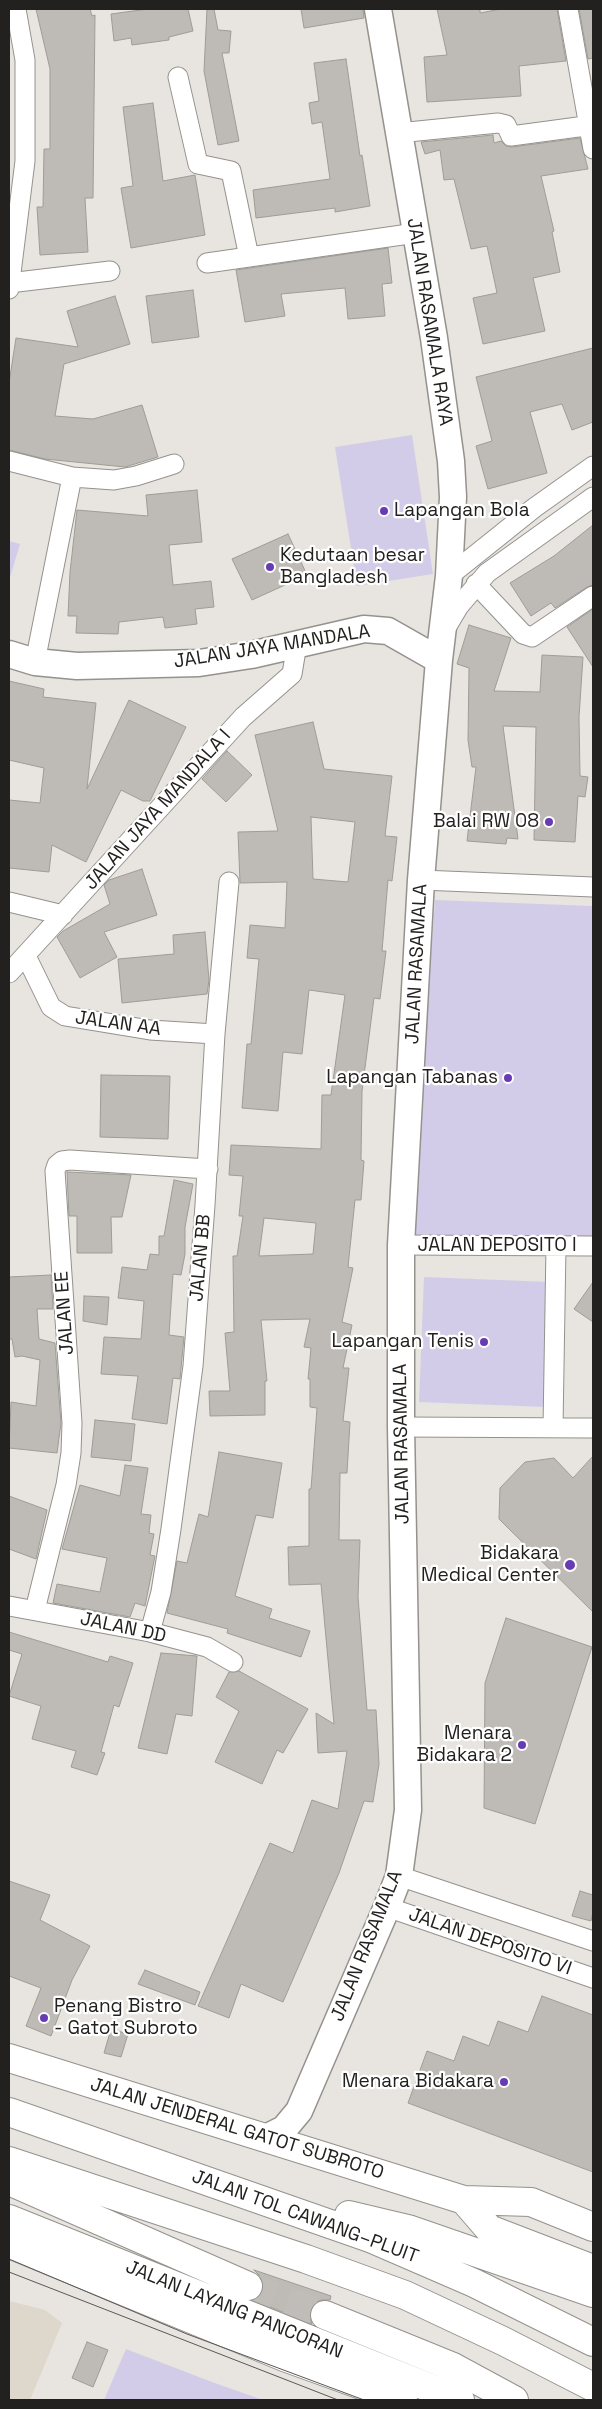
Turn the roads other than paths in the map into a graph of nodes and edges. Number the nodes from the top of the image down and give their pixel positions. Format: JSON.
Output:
{"nodes":[{"id":1,"x":16,"y":9,"type":"edge"},
{"id":2,"x":378,"y":9,"type":"edge"},
{"id":3,"x":568,"y":9,"type":"edge"},
{"id":4,"x":178,"y":77,"type":"dead end"},
{"id":5,"x":591,"y":125,"type":"edge"},
{"id":6,"x":398,"y":133,"type":"junction"},
{"id":7,"x":593,"y":149,"type":"edge"},
{"id":8,"x":416,"y":233,"type":"junction"},
{"id":9,"x":248,"y":257,"type":"junction"},
{"id":10,"x":207,"y":263,"type":"dead end"},
{"id":11,"x":110,"y":272,"type":"dead end"},
{"id":12,"x":9,"y":285,"type":"edge"},
{"id":13,"x":9,"y":461,"type":"edge"},
{"id":14,"x":174,"y":464,"type":"dead end"},
{"id":15,"x":593,"y":466,"type":"edge"},
{"id":16,"x":72,"y":477,"type":"junction"},
{"id":17,"x":593,"y":498,"type":"edge"},
{"id":18,"x":449,"y":576,"type":"junction"},
{"id":19,"x":476,"y":584,"type":"junction"},
{"id":20,"x":593,"y":596,"type":"edge"},
{"id":21,"x":291,"y":645,"type":"junction"},
{"id":22,"x":440,"y":649,"type":"junction"},
{"id":23,"x":9,"y":654,"type":"edge"},
{"id":24,"x":35,"y":662,"type":"junction"},
{"id":25,"x":422,"y":880,"type":"junction"},
{"id":26,"x":229,"y":882,"type":"dead end"},
{"id":27,"x":593,"y":888,"type":"edge"},
{"id":28,"x":9,"y":902,"type":"edge"},
{"id":29,"x":63,"y":915,"type":"junction"},
{"id":30,"x":26,"y":956,"type":"junction"},
{"id":31,"x":9,"y":972,"type":"edge"},
{"id":32,"x":215,"y":1034,"type":"junction"},
{"id":33,"x":208,"y":1169,"type":"junction"},
{"id":34,"x":401,"y":1245,"type":"junction"},
{"id":35,"x":556,"y":1246,"type":"junction"},
{"id":36,"x":593,"y":1246,"type":"edge"},
{"id":37,"x":401,"y":1427,"type":"junction"},
{"id":38,"x":553,"y":1428,"type":"junction"},
{"id":39,"x":593,"y":1428,"type":"edge"},
{"id":40,"x":9,"y":1606,"type":"edge"},
{"id":41,"x":34,"y":1610,"type":"junction"},
{"id":42,"x":150,"y":1632,"type":"junction"},
{"id":43,"x":233,"y":1662,"type":"dead end"},
{"id":44,"x":399,"y":1876,"type":"junction"},
{"id":45,"x":387,"y":1907,"type":"junction"},
{"id":46,"x":593,"y":1941,"type":"edge"},
{"id":47,"x":593,"y":1978,"type":"edge"},
{"id":48,"x":9,"y":2058,"type":"edge"},
{"id":49,"x":299,"y":2111,"type":"junction"},
{"id":50,"x":9,"y":2112,"type":"edge"},
{"id":51,"x":268,"y":2137,"type":"junction"},
{"id":52,"x":294,"y":2145,"type":"junction"},
{"id":53,"x":9,"y":2161,"type":"edge"},
{"id":54,"x":9,"y":2181,"type":"edge"},
{"id":55,"x":219,"y":2184,"type":"junction"},
{"id":56,"x":464,"y":2200,"type":"junction"},
{"id":57,"x":9,"y":2219,"type":"edge"},
{"id":58,"x":593,"y":2227,"type":"edge"},
{"id":59,"x":9,"y":2244,"type":"edge"},
{"id":60,"x":593,"y":2270,"type":"edge"},
{"id":61,"x":248,"y":2286,"type":"tunnel mouth"},
{"id":62,"x":593,"y":2293,"type":"edge"},
{"id":63,"x":324,"y":2315,"type":"tunnel mouth"},
{"id":64,"x":593,"y":2342,"type":"edge"},
{"id":65,"x":593,"y":2387,"type":"edge"},
{"id":66,"x":403,"y":2400,"type":"edge"},
{"id":67,"x":460,"y":2400,"type":"edge"},
{"id":68,"x":514,"y":2400,"type":"edge"}],
"edges":[{"from":1,"to":12,"type":"street"},
{"from":2,"to":6,"type":"street","name":"JALAN RASAMALA RAYA"},
{"from":3,"to":5,"type":"street"},
{"from":4,"to":9,"type":"street"},
{"from":5,"to":6,"type":"street"},
{"from":5,"to":7,"type":"street"},
{"from":6,"to":8,"type":"street","name":"JALAN RASAMALA RAYA"},
{"from":8,"to":9,"type":"street"},
{"from":8,"to":18,"type":"street","name":"JALAN RASAMALA RAYA"},
{"from":9,"to":10,"type":"street"},
{"from":11,"to":12,"type":"street"},
{"from":13,"to":16,"type":"street"},
{"from":14,"to":16,"type":"street"},
{"from":15,"to":18,"type":"street"},
{"from":16,"to":24,"type":"street"},
{"from":17,"to":19,"type":"street"},
{"from":18,"to":22,"type":"street","name":"JALAN RASAMALA RAYA"},
{"from":19,"to":20,"type":"street"},
{"from":19,"to":22,"type":"street"},
{"from":21,"to":22,"type":"street","name":"JALAN JAYA MANDALA"},
{"from":21,"to":24,"type":"street","name":"JALAN JAYA MANDALA"},
{"from":21,"to":29,"type":"street","name":"JALAN JAYA MANDALA I"},
{"from":22,"to":25,"type":"street","name":"JALAN RASAMALA"},
{"from":23,"to":24,"type":"street","name":"JALAN JAYA MANDALA"},
{"from":25,"to":27,"type":"street"},
{"from":25,"to":34,"type":"street","name":"JALAN RASAMALA"},
{"from":26,"to":32,"type":"street","name":"JALAN BB"},
{"from":28,"to":29,"type":"street"},
{"from":29,"to":30,"type":"street","name":"JALAN JAYA MANDALA I"},
{"from":30,"to":31,"type":"street","name":"JALAN JAYA MANDALA I"},
{"from":30,"to":32,"type":"street","name":"JALAN AA"},
{"from":32,"to":33,"type":"street","name":"JALAN BB"},
{"from":33,"to":41,"type":"street","name":"JALAN EE"},
{"from":33,"to":42,"type":"street","name":"JALAN BB"},
{"from":34,"to":35,"type":"street","name":"JALAN DEPOSITO I"},
{"from":34,"to":37,"type":"street","name":"JALAN RASAMALA"},
{"from":35,"to":36,"type":"street","name":"JALAN DEPOSITO I"},
{"from":35,"to":38,"type":"street"},
{"from":37,"to":38,"type":"street"},
{"from":37,"to":44,"type":"street","name":"JALAN RASAMALA"},
{"from":38,"to":39,"type":"street"},
{"from":40,"to":41,"type":"street","name":"JALAN DD"},
{"from":41,"to":42,"type":"street","name":"JALAN DD"},
{"from":42,"to":43,"type":"street","name":"JALAN DD"},
{"from":44,"to":45,"type":"street","name":"JALAN RASAMALA"},
{"from":44,"to":46,"type":"street","name":"JALAN DEPOSITO VI"},
{"from":45,"to":47,"type":"street","name":"JALAN DEPOSITO VI"},
{"from":45,"to":49,"type":"street","name":"JALAN RASAMALA"},
{"from":48,"to":51,"type":"highway","name":"JALAN JENDERAL GATOT SUBROTO"},
{"from":49,"to":51,"type":"street","name":"JALAN RASAMALA"},
{"from":49,"to":52,"type":"street","name":"JALAN RASAMALA"},
{"from":50,"to":55,"type":"highway","name":"JALAN TOL CAWANG–PLUIT"},
{"from":51,"to":52,"type":"highway","name":"JALAN JENDERAL GATOT SUBROTO"},
{"from":52,"to":56,"type":"highway","name":"JALAN JENDERAL GATOT SUBROTO"},
{"from":53,"to":65,"type":"highway","name":"JALAN TOL CAWANG–PLUIT"},
{"from":54,"to":61,"type":"highway"},
{"from":55,"to":62,"type":"highway"},
{"from":55,"to":64,"type":"highway","name":"JALAN TOL CAWANG–PLUIT"},
{"from":56,"to":58,"type":"highway","name":"JALAN JENDERAL GATOT SUBROTO"},
{"from":56,"to":60,"type":"highway"},
{"from":57,"to":67,"type":"highway","name":"JALAN LAYANG PANCORAN"},
{"from":59,"to":66,"type":"highway"},
{"from":63,"to":68,"type":"highway"}]}
